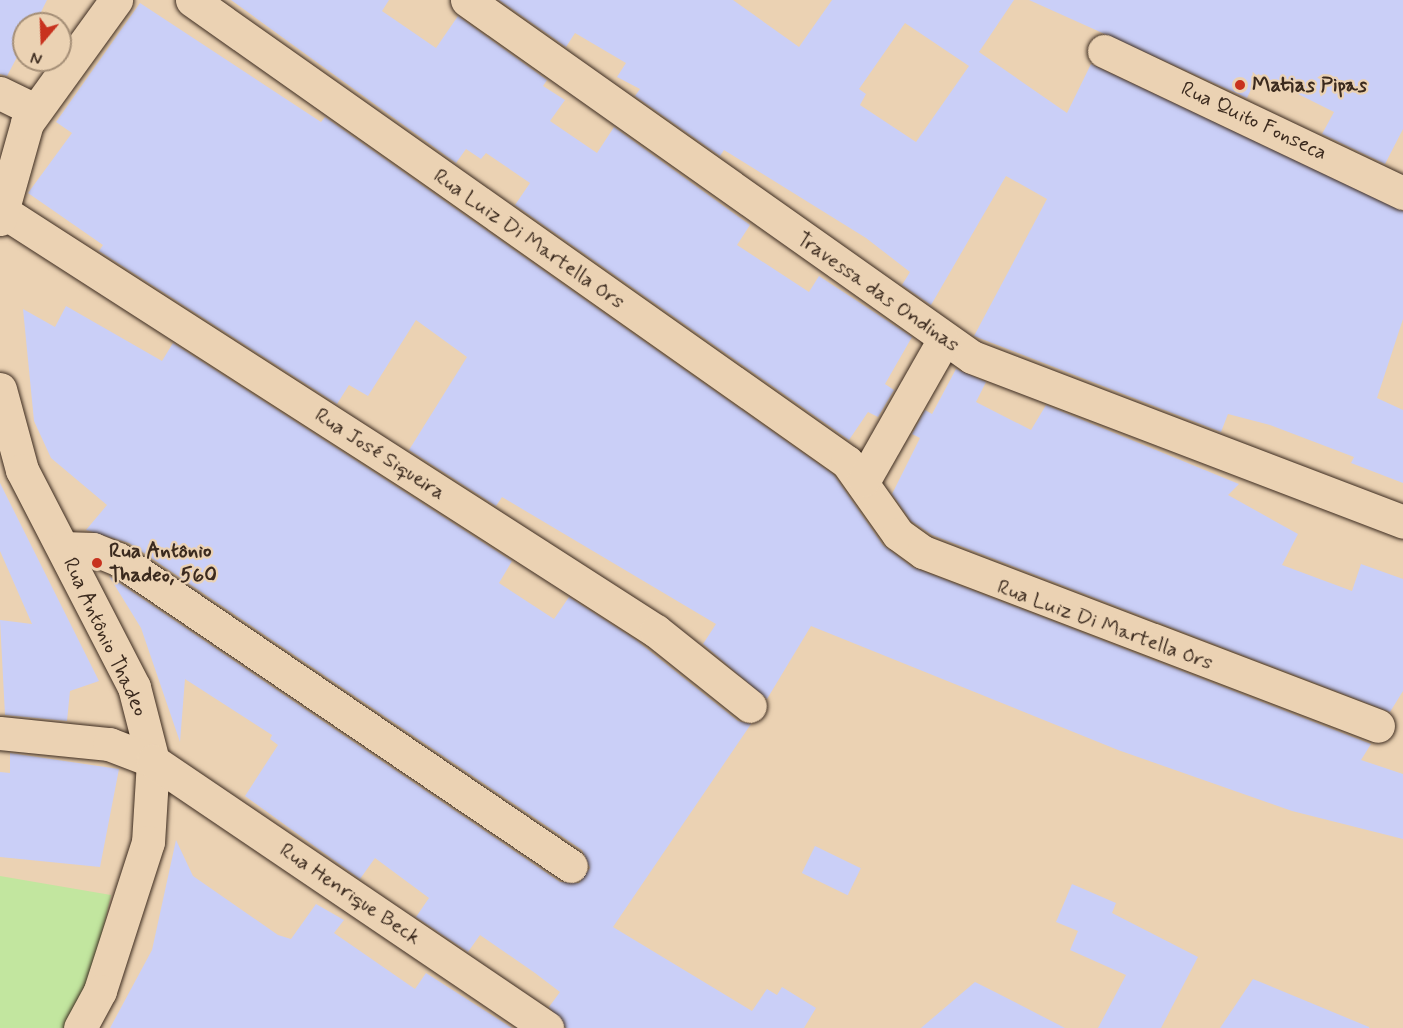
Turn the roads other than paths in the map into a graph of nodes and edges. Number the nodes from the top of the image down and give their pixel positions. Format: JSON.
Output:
{"nodes":[{"id":1,"x":116,"y":0,"type":"edge"},
{"id":2,"x":192,"y":0,"type":"edge"},
{"id":3,"x":467,"y":0,"type":"edge"},
{"id":4,"x":1104,"y":51,"type":"dead end"},
{"id":5,"x":0,"y":93,"type":"edge"},
{"id":6,"x":34,"y":110,"type":"junction"},
{"id":7,"x":1403,"y":193,"type":"edge"},
{"id":8,"x":1,"y":215,"type":"edge"},
{"id":9,"x":944,"y":341,"type":"junction"},
{"id":10,"x":0,"y":388,"type":"edge"},
{"id":11,"x":4,"y":420,"type":"edge"},
{"id":12,"x":864,"y":480,"type":"junction"},
{"id":13,"x":1403,"y":522,"type":"edge"},
{"id":14,"x":63,"y":548,"type":"junction"},
{"id":15,"x":750,"y":706,"type":"dead end"},
{"id":16,"x":1378,"y":726,"type":"dead end"},
{"id":17,"x":0,"y":733,"type":"edge"},
{"id":18,"x":153,"y":761,"type":"junction"},
{"id":19,"x":571,"y":866,"type":"dead end"},
{"id":20,"x":80,"y":1028,"type":"edge"},
{"id":21,"x":547,"y":1028,"type":"edge"}],
"edges":[{"from":1,"to":6,"type":"street"},
{"from":2,"to":12,"type":"street","name":"Rua Luiz Di Martella Ors"},
{"from":3,"to":9,"type":"street","name":"Travessa das Ondinas"},
{"from":4,"to":7,"type":"street","name":"Rua Quito Fonseca"},
{"from":5,"to":6,"type":"street"},
{"from":6,"to":8,"type":"street"},
{"from":8,"to":15,"type":"street","name":"Rua José Siqueira"},
{"from":9,"to":12,"type":"street"},
{"from":9,"to":13,"type":"street","name":"Travessa das Ondinas"},
{"from":10,"to":11,"type":"street","name":"Rua Antônio Thadeo"},
{"from":11,"to":14,"type":"street","name":"Rua Antônio Thadeo"},
{"from":12,"to":16,"type":"street","name":"Rua Luiz Di Martella Ors"},
{"from":14,"to":18,"type":"street","name":"Rua Antônio Thadeo"},
{"from":14,"to":19,"type":"street"},
{"from":17,"to":18,"type":"street","name":"Rua Henrique Beck"},
{"from":18,"to":20,"type":"street","name":"Rua Antônio Thadeo"},
{"from":18,"to":21,"type":"street","name":"Rua Henrique Beck"}]}
